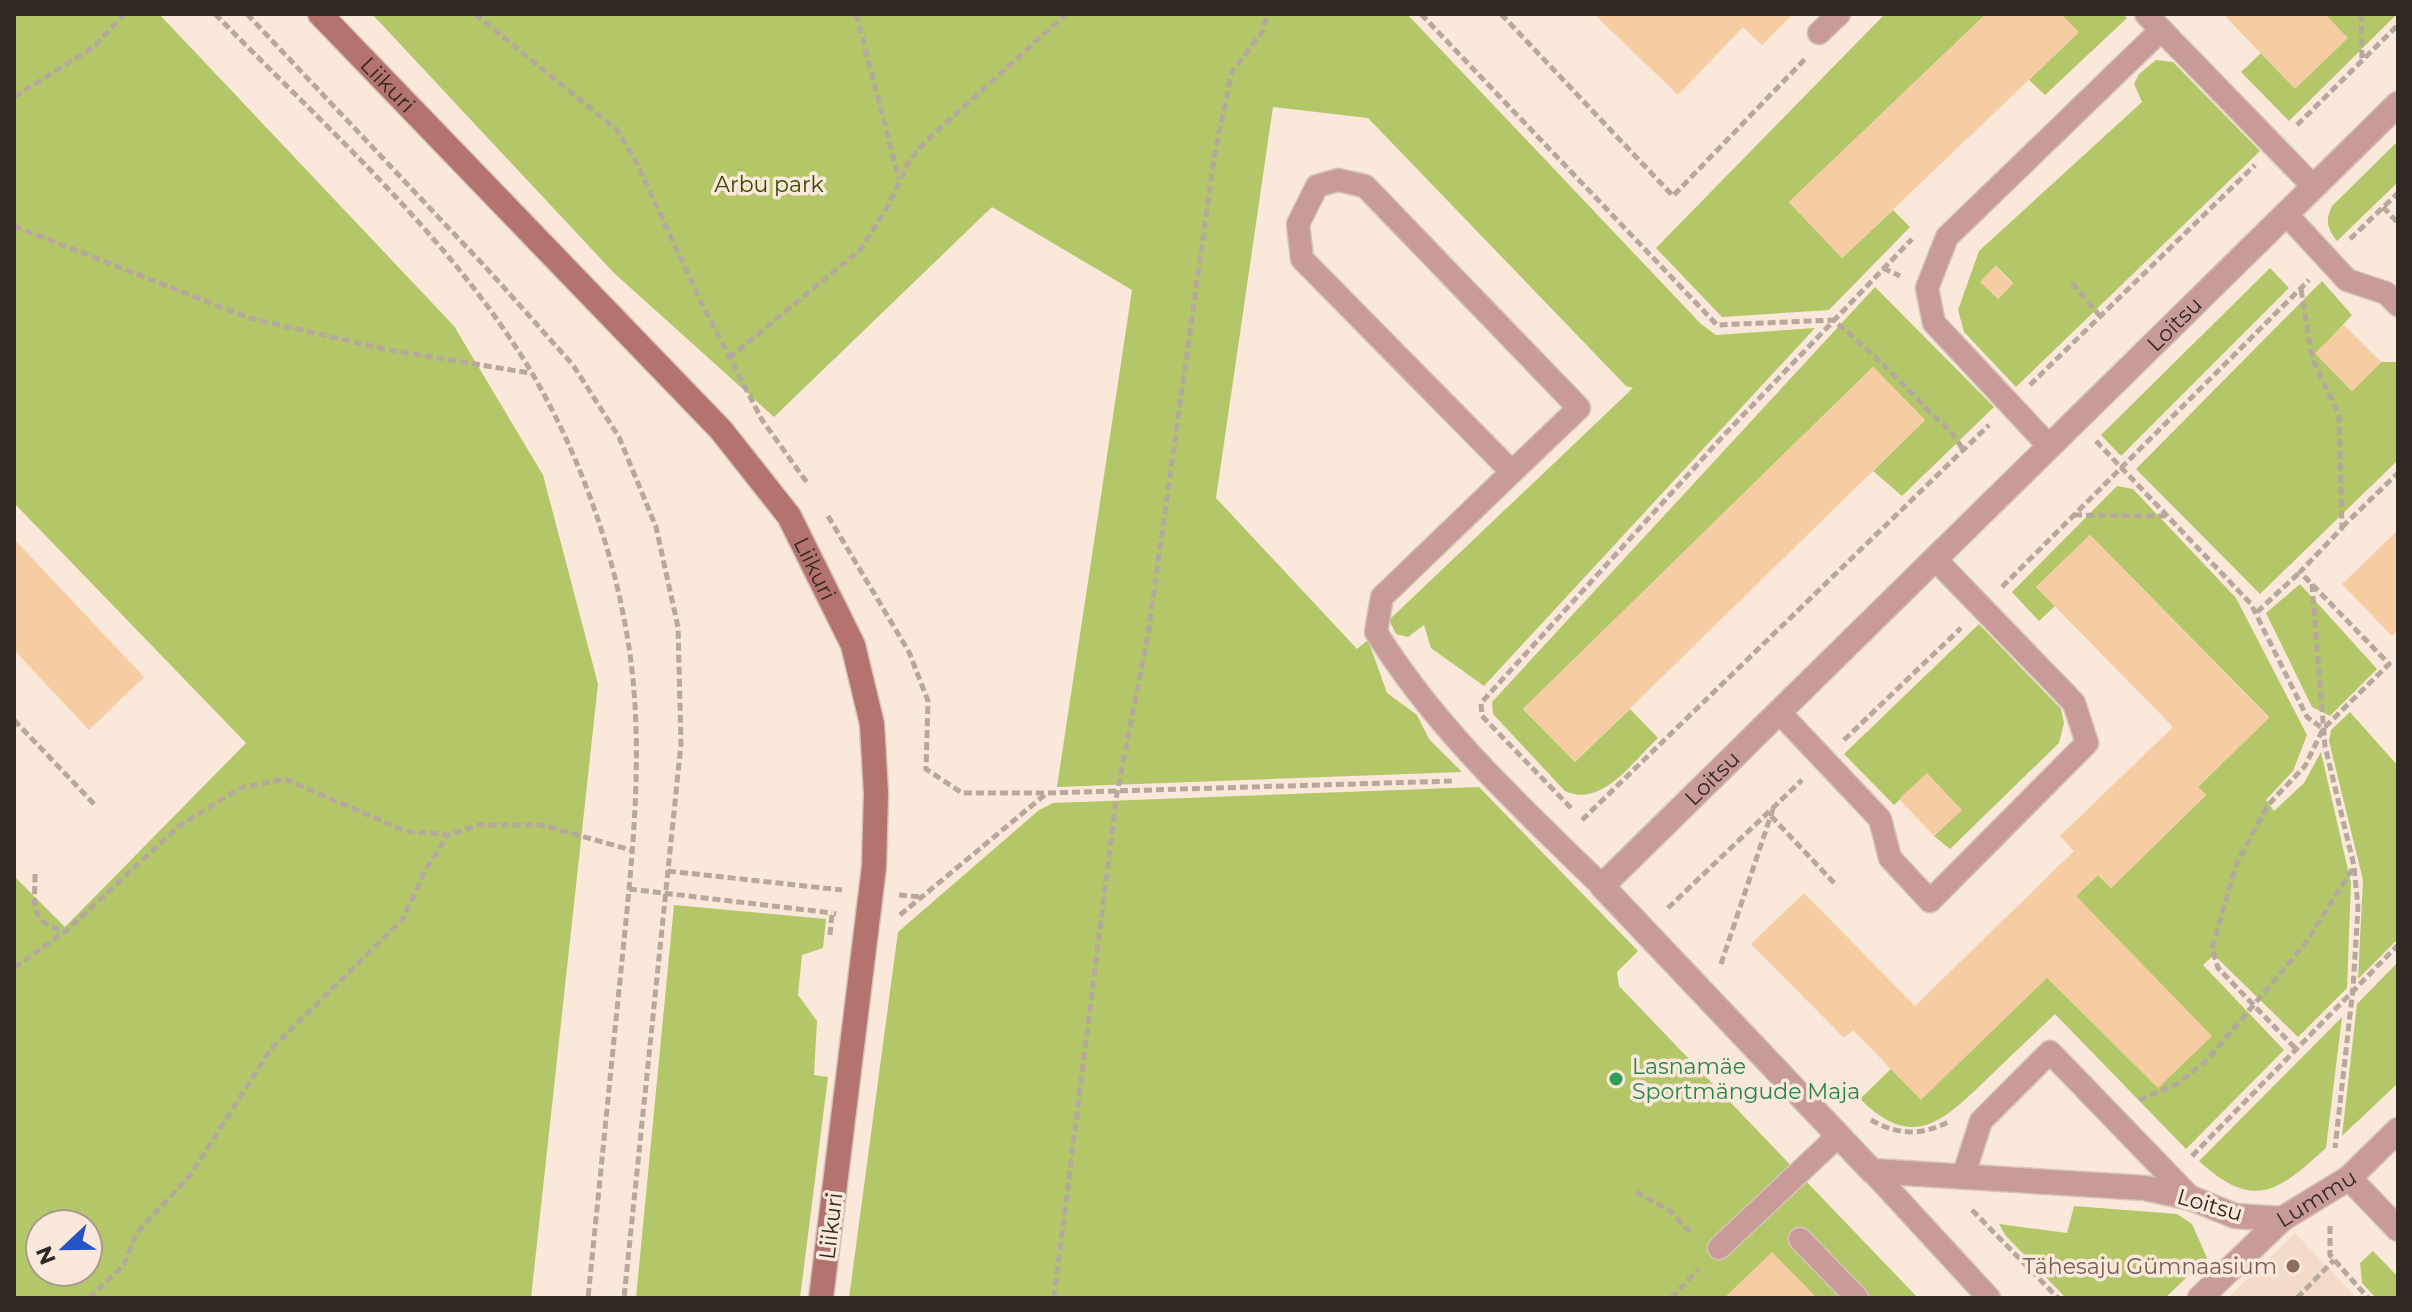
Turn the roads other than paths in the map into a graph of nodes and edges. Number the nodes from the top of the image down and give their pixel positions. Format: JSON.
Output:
{"nodes":[{"id":1,"x":320,"y":14,"type":"edge"},
{"id":2,"x":1839,"y":14,"type":"edge"},
{"id":3,"x":2153,"y":22,"type":"edge"},
{"id":4,"x":1819,"y":33,"type":"road end"},
{"id":5,"x":2398,"y":104,"type":"edge"},
{"id":6,"x":2314,"y":187,"type":"junction"},
{"id":7,"x":2286,"y":214,"type":"junction"},
{"id":8,"x":2398,"y":305,"type":"edge"},
{"id":9,"x":2049,"y":446,"type":"junction"},
{"id":10,"x":1512,"y":472,"type":"junction"},
{"id":11,"x":1935,"y":559,"type":"junction"},
{"id":12,"x":1779,"y":712,"type":"junction"},
{"id":13,"x":1602,"y":886,"type":"junction"},
{"id":14,"x":2398,"y":1130,"type":"edge"},
{"id":15,"x":1838,"y":1136,"type":"junction"},
{"id":16,"x":1872,"y":1171,"type":"junction"},
{"id":17,"x":1952,"y":1177,"type":"junction"},
{"id":18,"x":2341,"y":1182,"type":"junction"},
{"id":19,"x":2191,"y":1198,"type":"junction"},
{"id":20,"x":2282,"y":1219,"type":"junction"},
{"id":21,"x":2398,"y":1229,"type":"edge"},
{"id":22,"x":1800,"y":1239,"type":"dead end"},
{"id":23,"x":1715,"y":1252,"type":"road end"},
{"id":24,"x":821,"y":1298,"type":"edge"},
{"id":25,"x":1857,"y":1298,"type":"edge"},
{"id":26,"x":1989,"y":1298,"type":"edge"},
{"id":27,"x":2200,"y":1298,"type":"edge"}],
"edges":[{"from":1,"to":24,"type":"street","name":"Liikuri"},
{"from":2,"to":4,"type":"lane"},
{"from":3,"to":6,"type":"lane"},
{"from":3,"to":9,"type":"lane"},
{"from":5,"to":6,"type":"street","name":"Loitsu"},
{"from":6,"to":7,"type":"street","name":"Loitsu"},
{"from":7,"to":8,"type":"lane"},
{"from":7,"to":9,"type":"street","name":"Loitsu"},
{"from":9,"to":11,"type":"street","name":"Loitsu"},
{"from":10,"to":10,"type":"lane"},
{"from":10,"to":13,"type":"lane"},
{"from":11,"to":12,"type":"street","name":"Loitsu"},
{"from":11,"to":12,"type":"lane"},
{"from":12,"to":13,"type":"street","name":"Loitsu"},
{"from":13,"to":15,"type":"street"},
{"from":14,"to":18,"type":"street","name":"Lummu"},
{"from":15,"to":16,"type":"street"},
{"from":15,"to":23,"type":"lane"},
{"from":16,"to":17,"type":"street","name":"Loitsu"},
{"from":16,"to":26,"type":"lane"},
{"from":17,"to":19,"type":"street","name":"Loitsu"},
{"from":17,"to":19,"type":"lane"},
{"from":18,"to":20,"type":"street","name":"Lummu"},
{"from":18,"to":21,"type":"street"},
{"from":19,"to":20,"type":"street","name":"Loitsu"},
{"from":20,"to":27,"type":"street","name":"Lummu"},
{"from":22,"to":25,"type":"lane"}]}
